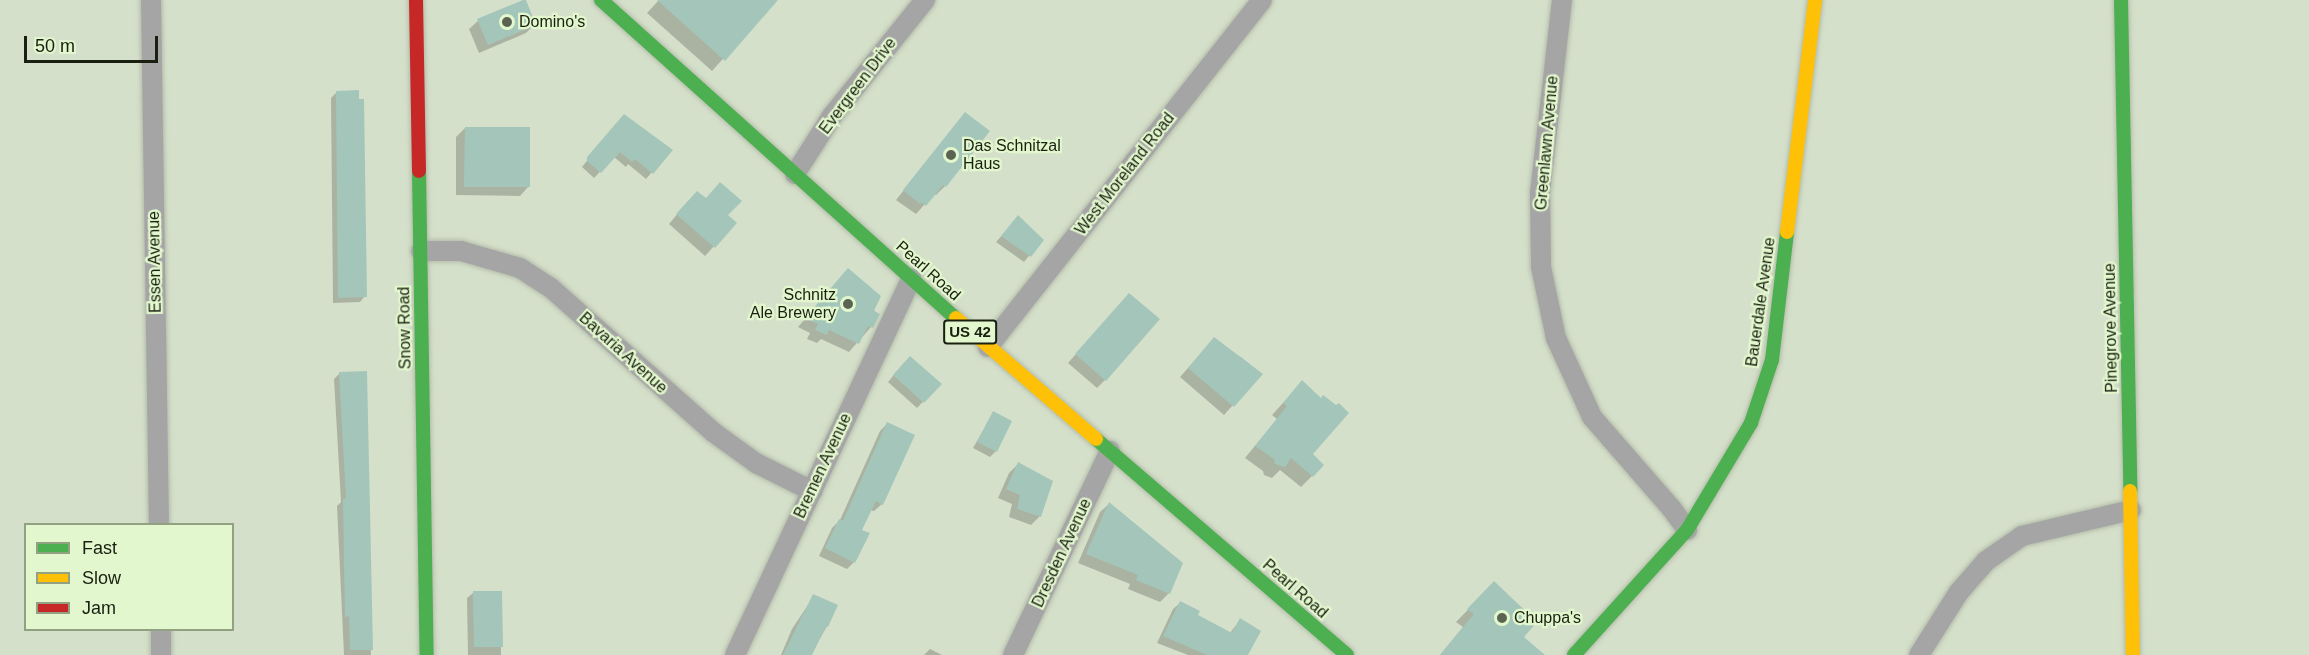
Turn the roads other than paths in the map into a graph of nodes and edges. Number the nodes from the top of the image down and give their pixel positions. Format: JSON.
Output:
{"nodes":[{"id":1,"x":151,"y":0,"type":"edge"},
{"id":2,"x":416,"y":0,"type":"edge"},
{"id":3,"x":601,"y":0,"type":"edge"},
{"id":4,"x":925,"y":0,"type":"edge"},
{"id":5,"x":1262,"y":0,"type":"edge"},
{"id":6,"x":1562,"y":0,"type":"edge"},
{"id":7,"x":1815,"y":0,"type":"edge"},
{"id":8,"x":2121,"y":0,"type":"edge"},
{"id":9,"x":795,"y":174,"type":"junction"},
{"id":10,"x":421,"y":251,"type":"junction"},
{"id":11,"x":912,"y":278,"type":"junction"},
{"id":12,"x":988,"y":347,"type":"junction"},
{"id":13,"x":1110,"y":451,"type":"junction"},
{"id":14,"x":812,"y":491,"type":"junction"},
{"id":15,"x":2131,"y":510,"type":"junction"},
{"id":16,"x":159,"y":523,"type":"edge"},
{"id":17,"x":1687,"y":530,"type":"junction"},
{"id":18,"x":161,"y":631,"type":"edge"},
{"id":19,"x":161,"y":655,"type":"edge"},
{"id":20,"x":427,"y":655,"type":"edge"},
{"id":21,"x":735,"y":655,"type":"edge"},
{"id":22,"x":1013,"y":655,"type":"edge"},
{"id":23,"x":1347,"y":655,"type":"edge"},
{"id":24,"x":1574,"y":655,"type":"edge"},
{"id":25,"x":1919,"y":655,"type":"edge"},
{"id":26,"x":2133,"y":655,"type":"edge"}],
"edges":[{"from":1,"to":16,"type":"street","name":"Essen Avenue"},
{"from":2,"to":10,"type":"main road","name":"Snow Road"},
{"from":3,"to":9,"type":"main road","name":"Pearl Road","number":"US 42"},
{"from":4,"to":9,"type":"street","name":"Evergreen Drive"},
{"from":5,"to":12,"type":"street","name":"West Moreland Road"},
{"from":6,"to":17,"type":"street","name":"Greenlawn Avenue"},
{"from":7,"to":17,"type":"main road","name":"Bauerdale Avenue"},
{"from":8,"to":15,"type":"main road","name":"Pinegrove Avenue"},
{"from":9,"to":11,"type":"main road","name":"Pearl Road","number":"US 42"},
{"from":10,"to":14,"type":"street","name":"Bavaria Avenue"},
{"from":10,"to":20,"type":"main road","name":"Snow Road"},
{"from":11,"to":12,"type":"main road","name":"Pearl Road","number":"US 42"},
{"from":11,"to":14,"type":"street","name":"Bremen Avenue"},
{"from":12,"to":13,"type":"main road","name":"Pearl Road","number":"US 42"},
{"from":13,"to":22,"type":"street","name":"Dresden Avenue"},
{"from":13,"to":23,"type":"main road","name":"Pearl Road","number":"US 42"},
{"from":14,"to":21,"type":"street","name":"Bremen Avenue"},
{"from":15,"to":25,"type":"street"},
{"from":15,"to":26,"type":"main road","name":"Pinegrove Avenue"},
{"from":17,"to":24,"type":"main road","name":"Bauerdale Avenue"},
{"from":18,"to":19,"type":"street"}]}
